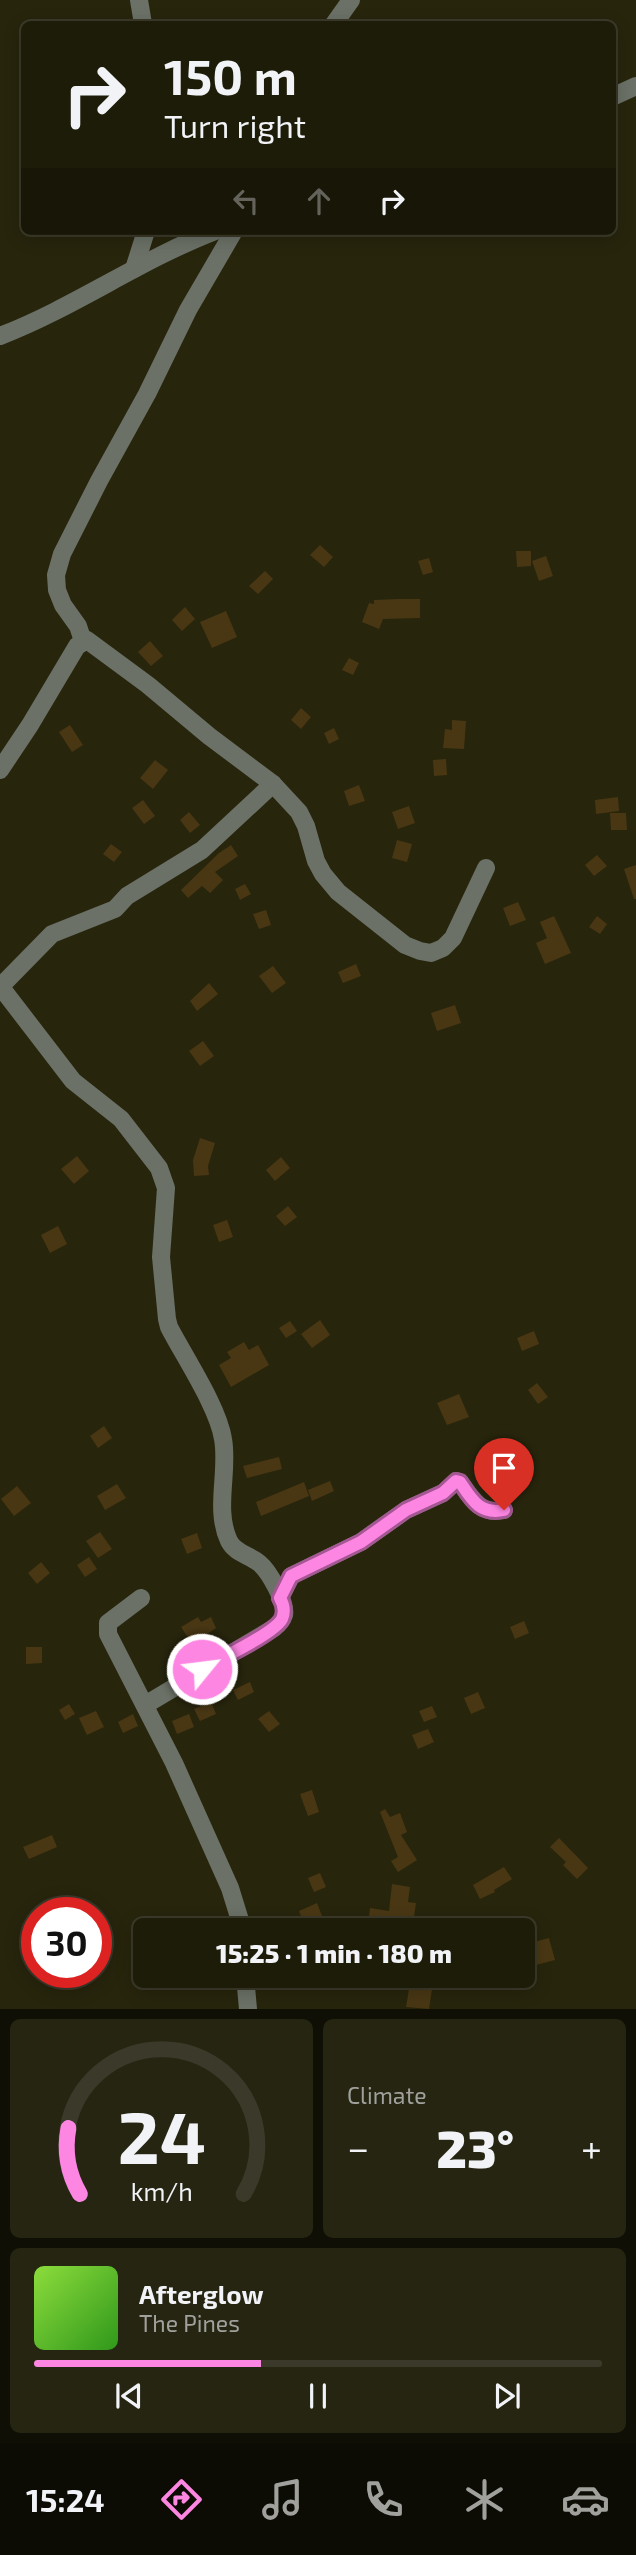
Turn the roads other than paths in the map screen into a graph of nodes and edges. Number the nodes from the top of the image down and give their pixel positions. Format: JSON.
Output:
{"nodes":[{"id":1,"x":139,"y":0,"type":"edge"},
{"id":2,"x":351,"y":0,"type":"edge"},
{"id":3,"x":142,"y":21,"type":"edge"},
{"id":4,"x":336,"y":21,"type":"edge"},
{"id":5,"x":636,"y":86,"type":"edge"},
{"id":6,"x":616,"y":95,"type":"edge"},
{"id":7,"x":145,"y":235,"type":"edge"},
{"id":8,"x":206,"y":235,"type":"edge"},
{"id":9,"x":232,"y":235,"type":"edge"},
{"id":10,"x":134,"y":269,"type":"junction"},
{"id":11,"x":0,"y":336,"type":"edge"},
{"id":12,"x":83,"y":640,"type":"junction"},
{"id":13,"x":0,"y":770,"type":"edge"},
{"id":14,"x":273,"y":784,"type":"junction"},
{"id":15,"x":486,"y":868,"type":"dead end"},
{"id":16,"x":1,"y":986,"type":"edge"},
{"id":17,"x":504,"y":1510,"type":"dead end"},
{"id":18,"x":141,"y":1598,"type":"dead end"},
{"id":19,"x":280,"y":1598,"type":"junction"},
{"id":20,"x":145,"y":1704,"type":"junction"},
{"id":21,"x":239,"y":1918,"type":"edge"},
{"id":22,"x":247,"y":1988,"type":"edge"},
{"id":23,"x":248,"y":2009,"type":"edge"}],
"edges":[{"from":1,"to":3,"type":"street"},
{"from":2,"to":4,"type":"street"},
{"from":5,"to":6,"type":"street"},
{"from":7,"to":10,"type":"street"},
{"from":8,"to":10,"type":"street"},
{"from":9,"to":12,"type":"street"},
{"from":10,"to":11,"type":"street"},
{"from":12,"to":13,"type":"street"},
{"from":12,"to":14,"type":"street"},
{"from":14,"to":15,"type":"street"},
{"from":14,"to":16,"type":"street"},
{"from":16,"to":19,"type":"street"},
{"from":17,"to":19,"type":"street"},
{"from":18,"to":20,"type":"street"},
{"from":19,"to":20,"type":"street"},
{"from":20,"to":21,"type":"street"},
{"from":22,"to":23,"type":"street"}]}
